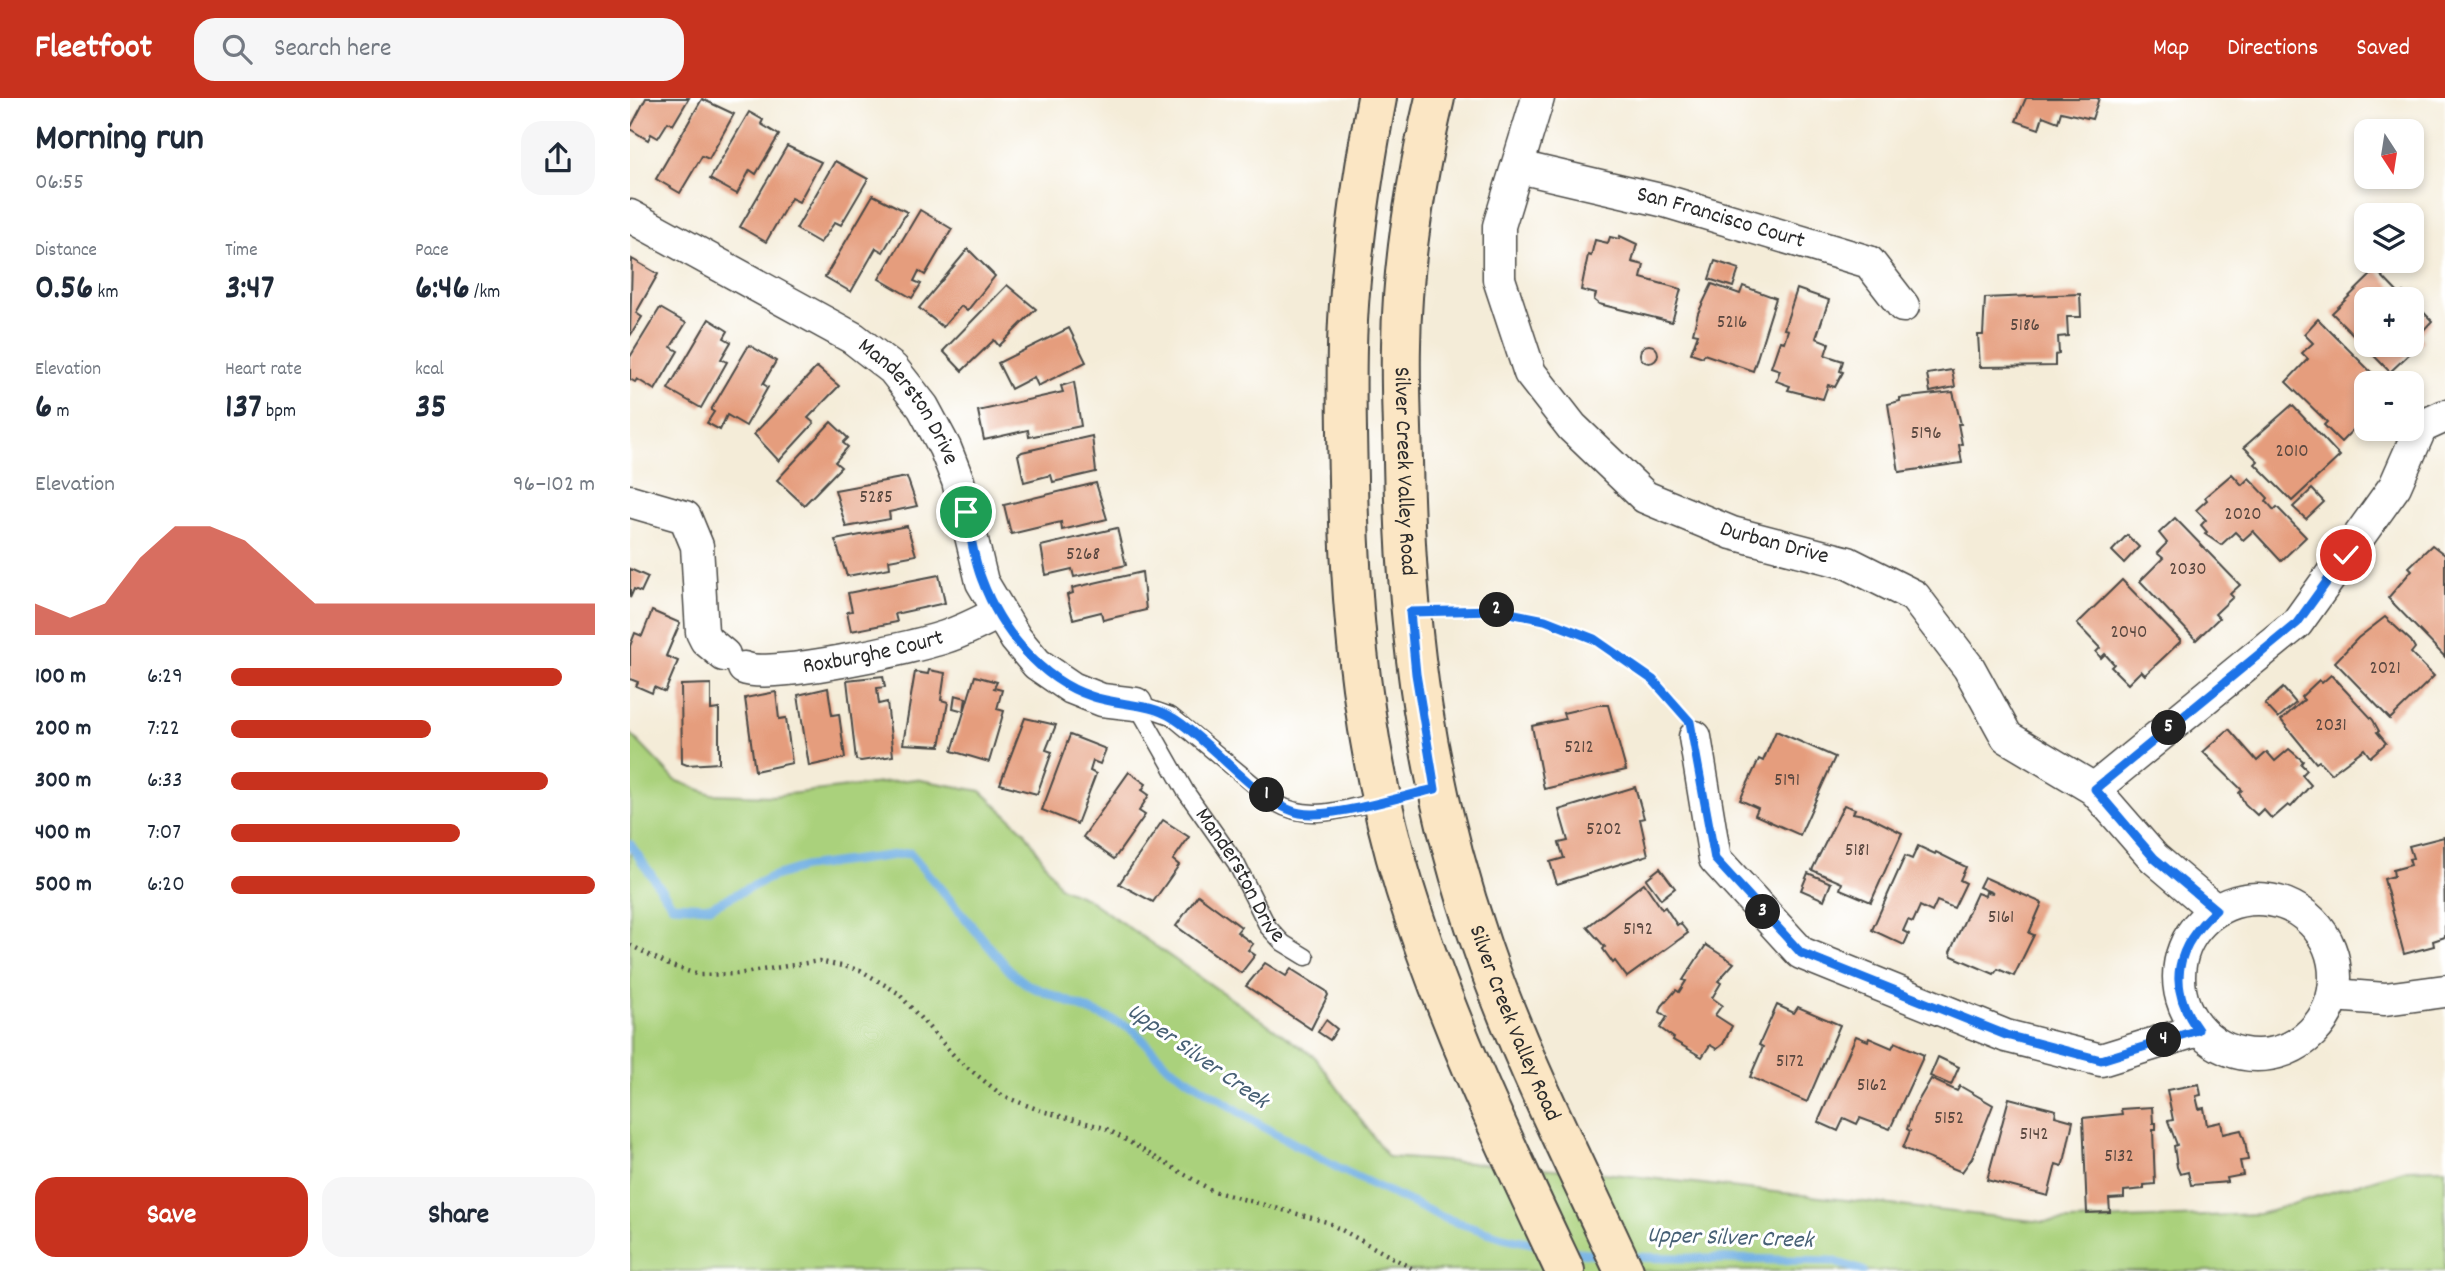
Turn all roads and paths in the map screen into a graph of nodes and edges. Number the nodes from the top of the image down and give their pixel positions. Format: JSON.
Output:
{"nodes":[{"id":1,"x":1377,"y":98,"type":"edge"},
{"id":2,"x":1435,"y":98,"type":"edge"},
{"id":3,"x":1538,"y":98,"type":"edge"},
{"id":4,"x":1519,"y":167,"type":"junction"},
{"id":5,"x":630,"y":216,"type":"edge"},
{"id":6,"x":1903,"y":306,"type":"dead end"},
{"id":7,"x":2445,"y":416,"type":"edge"},
{"id":8,"x":630,"y":501,"type":"edge"},
{"id":9,"x":1410,"y":612,"type":"junction"},
{"id":10,"x":998,"y":613,"type":"junction"},
{"id":11,"x":1136,"y":704,"type":"junction"},
{"id":12,"x":1695,"y":737,"type":"joint"},
{"id":13,"x":1435,"y":789,"type":"junction"},
{"id":14,"x":2095,"y":789,"type":"junction"},
{"id":15,"x":1382,"y":800,"type":"junction"},
{"id":16,"x":2216,"y":910,"type":"junction"},
{"id":17,"x":630,"y":944,"type":"edge"},
{"id":18,"x":1306,"y":957,"type":"dead end"},
{"id":19,"x":2445,"y":991,"type":"edge"},
{"id":20,"x":2334,"y":995,"type":"junction"},
{"id":21,"x":2198,"y":1030,"type":"junction"},
{"id":22,"x":1416,"y":1271,"type":"edge"},
{"id":23,"x":1566,"y":1271,"type":"edge"},
{"id":24,"x":1624,"y":1271,"type":"edge"}],
"edges":[{"from":1,"to":15,"type":"main road"},
{"from":2,"to":9,"type":"main road","name":"Silver Creek Valley Road"},
{"from":3,"to":4,"type":"street","name":"Durban Drive"},
{"from":4,"to":6,"type":"street","name":"San Francisco Court"},
{"from":4,"to":14,"type":"street","name":"Durban Drive"},
{"from":5,"to":10,"type":"street","name":"Manderston Drive"},
{"from":7,"to":14,"type":"street"},
{"from":8,"to":10,"type":"street","name":"Roxburghe Court"},
{"from":9,"to":12,"type":"path"},
{"from":9,"to":13,"type":"main road","name":"Silver Creek Valley Road"},
{"from":10,"to":11,"type":"street","name":"Manderston Drive"},
{"from":11,"to":15,"type":"lane"},
{"from":11,"to":18,"type":"lane","name":"Manderston Drive"},
{"from":12,"to":21,"type":"street"},
{"from":13,"to":15,"type":"main road"},
{"from":13,"to":24,"type":"main road","name":"Silver Creek Valley Road"},
{"from":14,"to":16,"type":"street","name":"Durban Drive"},
{"from":15,"to":23,"type":"main road"},
{"from":16,"to":20,"type":"street"},
{"from":16,"to":21,"type":"street"},
{"from":17,"to":22,"type":"path"},
{"from":19,"to":20,"type":"street"},
{"from":20,"to":21,"type":"street"}]}
